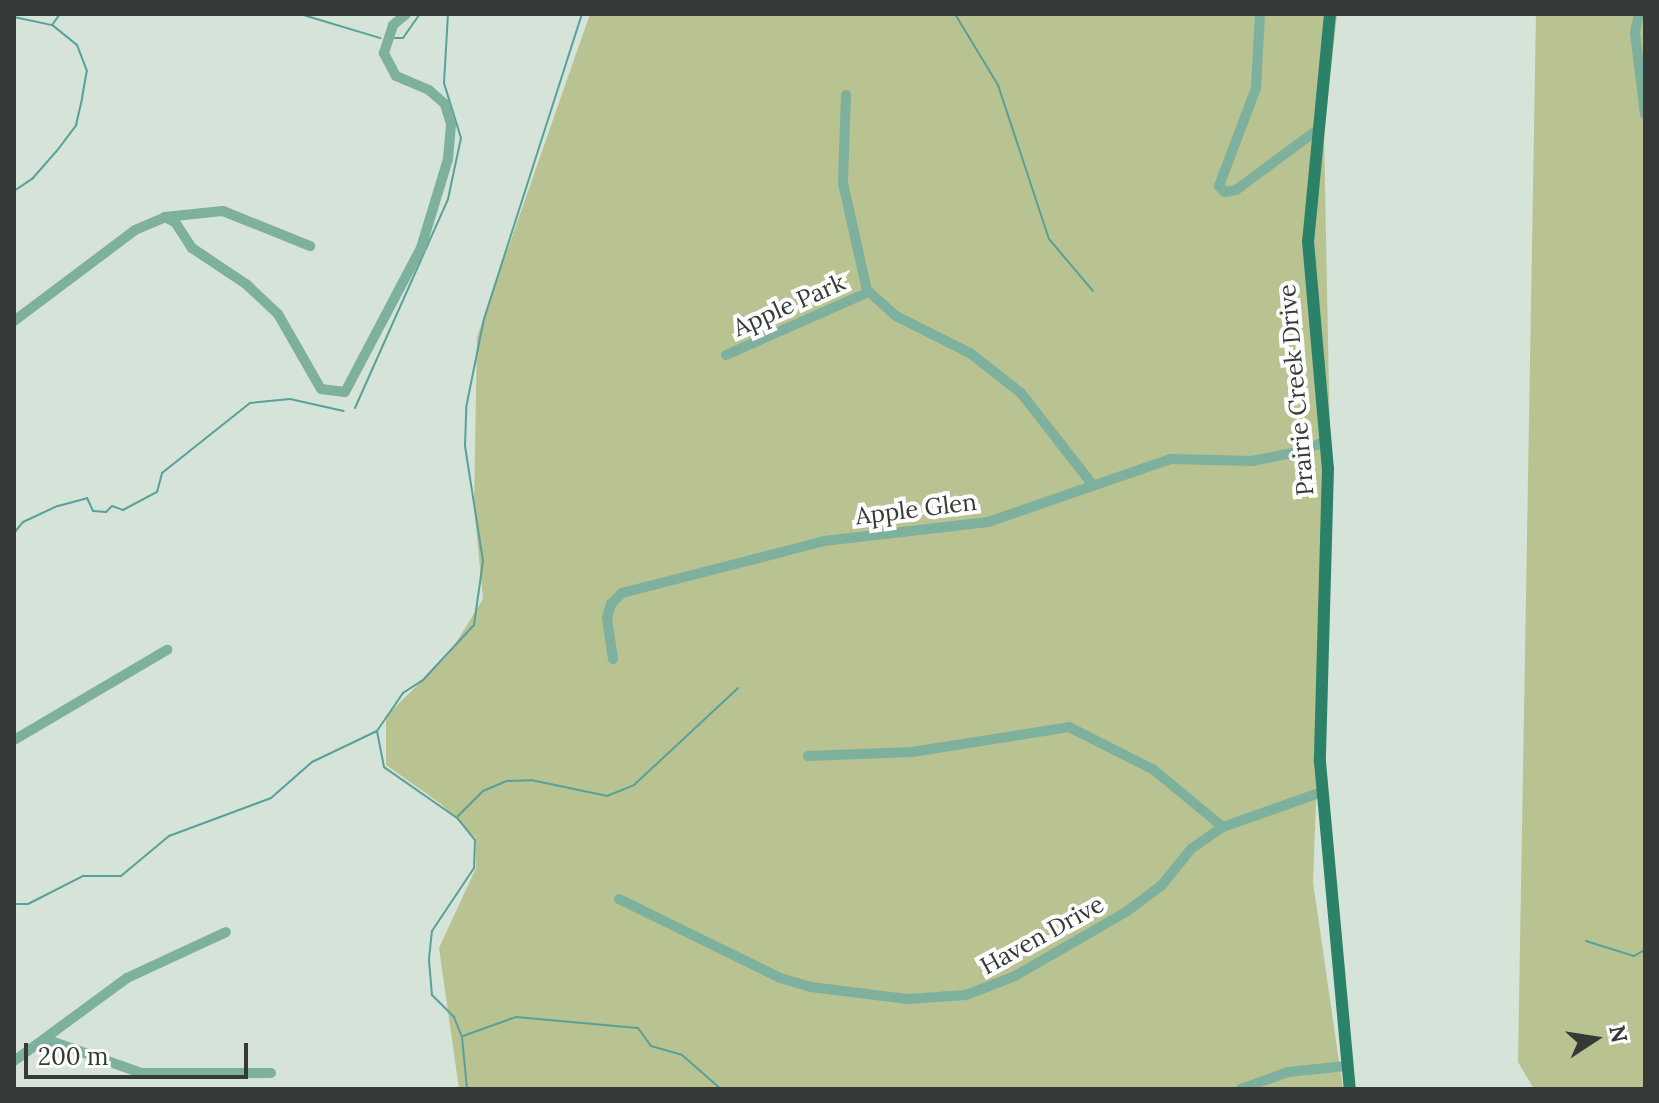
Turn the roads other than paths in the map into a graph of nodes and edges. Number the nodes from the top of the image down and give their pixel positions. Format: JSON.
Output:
{"nodes":[{"id":1,"x":406,"y":14,"type":"edge"},
{"id":2,"x":1260,"y":14,"type":"edge"},
{"id":3,"x":1330,"y":14,"type":"edge"},
{"id":4,"x":1639,"y":14,"type":"edge"},
{"id":5,"x":846,"y":95,"type":"dead end"},
{"id":6,"x":1645,"y":114,"type":"edge"},
{"id":7,"x":1317,"y":130,"type":"junction"},
{"id":8,"x":165,"y":217,"type":"junction"},
{"id":9,"x":310,"y":246,"type":"dead end"},
{"id":10,"x":869,"y":292,"type":"junction"},
{"id":11,"x":14,"y":321,"type":"edge"},
{"id":12,"x":726,"y":355,"type":"dead end"},
{"id":13,"x":1326,"y":441,"type":"junction"},
{"id":14,"x":1092,"y":484,"type":"junction"},
{"id":15,"x":167,"y":650,"type":"dead end"},
{"id":16,"x":613,"y":659,"type":"dead end"},
{"id":17,"x":14,"y":740,"type":"edge"},
{"id":18,"x":808,"y":756,"type":"dead end"},
{"id":19,"x":1322,"y":792,"type":"junction"},
{"id":20,"x":1223,"y":827,"type":"junction"},
{"id":21,"x":619,"y":899,"type":"dead end"},
{"id":22,"x":226,"y":932,"type":"dead end"},
{"id":23,"x":48,"y":1040,"type":"junction"},
{"id":24,"x":14,"y":1061,"type":"edge"},
{"id":25,"x":1346,"y":1066,"type":"junction"},
{"id":26,"x":271,"y":1073,"type":"dead end"},
{"id":27,"x":1241,"y":1089,"type":"edge"},
{"id":28,"x":1350,"y":1089,"type":"edge"}],
"edges":[{"from":1,"to":8,"type":"street"},
{"from":2,"to":7,"type":"street"},
{"from":3,"to":7,"type":"main road","name":"Prairie Creek Drive"},
{"from":4,"to":6,"type":"street"},
{"from":5,"to":10,"type":"street"},
{"from":7,"to":13,"type":"main road","name":"Prairie Creek Drive"},
{"from":8,"to":9,"type":"street"},
{"from":8,"to":11,"type":"street"},
{"from":10,"to":12,"type":"street","name":"Apple Park"},
{"from":10,"to":14,"type":"street"},
{"from":13,"to":14,"type":"street","name":"Apple Glen"},
{"from":13,"to":19,"type":"main road","name":"Prairie Creek Drive"},
{"from":14,"to":16,"type":"street","name":"Apple Glen"},
{"from":15,"to":17,"type":"street"},
{"from":18,"to":20,"type":"street"},
{"from":19,"to":20,"type":"street","name":"Haven Drive"},
{"from":19,"to":25,"type":"main road","name":"Prairie Creek Drive"},
{"from":20,"to":21,"type":"street","name":"Haven Drive"},
{"from":22,"to":23,"type":"street"},
{"from":23,"to":24,"type":"street"},
{"from":23,"to":26,"type":"street"},
{"from":25,"to":27,"type":"street"},
{"from":25,"to":28,"type":"main road","name":"Prairie Creek Drive"}]}
